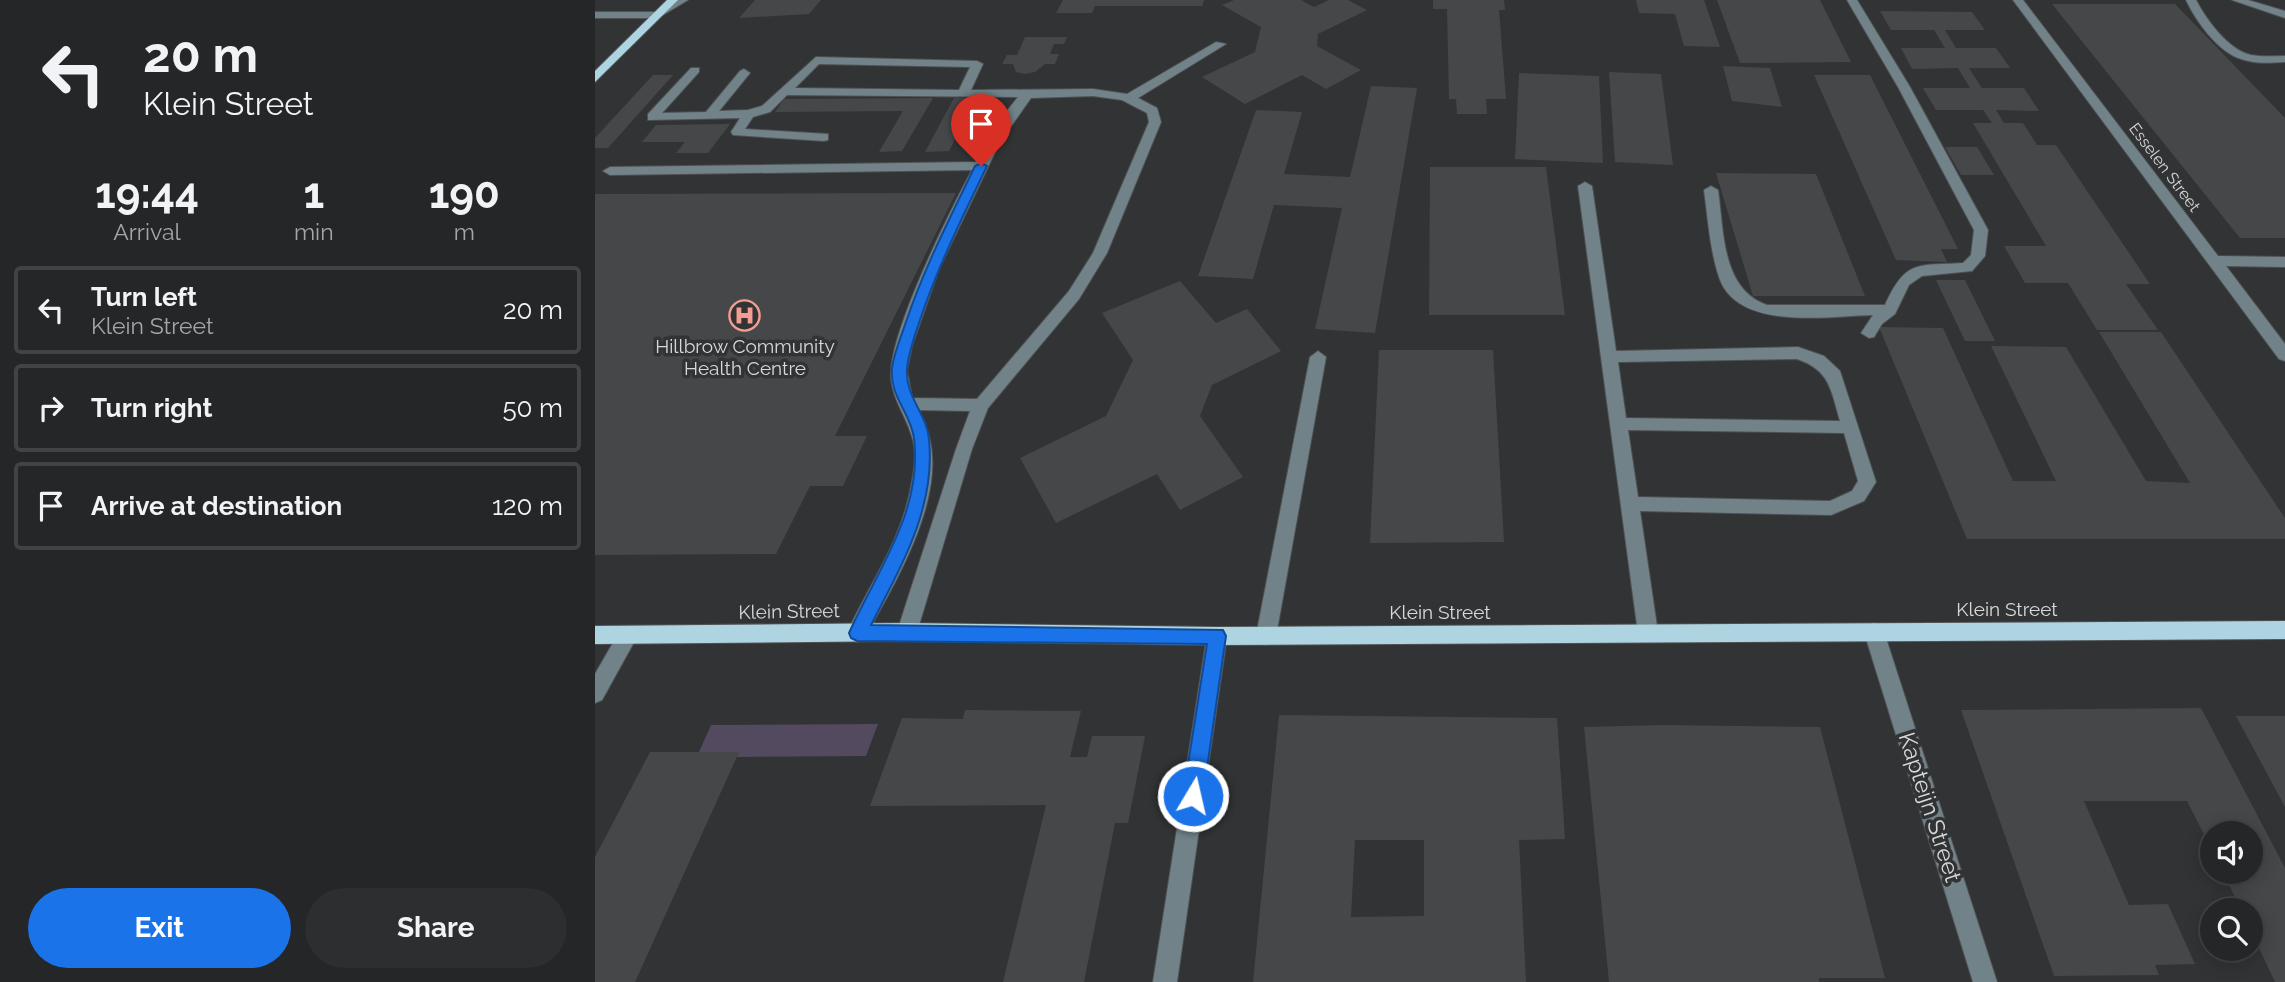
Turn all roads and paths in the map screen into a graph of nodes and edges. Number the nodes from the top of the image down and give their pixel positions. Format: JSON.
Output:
{"nodes":[{"id":1,"x":673,"y":0,"type":"edge"},
{"id":2,"x":683,"y":0,"type":"edge"},
{"id":3,"x":1852,"y":0,"type":"edge"},
{"id":4,"x":2018,"y":0,"type":"edge"},
{"id":5,"x":2191,"y":0,"type":"edge"},
{"id":6,"x":2240,"y":1,"type":"edge"},
{"id":7,"x":2285,"y":2,"type":"edge"},
{"id":8,"x":595,"y":15,"type":"edge"},
{"id":9,"x":658,"y":15,"type":"junction"},
{"id":10,"x":2285,"y":15,"type":"edge"},
{"id":11,"x":1220,"y":44,"type":"dead end"},
{"id":12,"x":2285,"y":59,"type":"edge"},
{"id":13,"x":695,"y":70,"type":"dead end"},
{"id":14,"x":744,"y":73,"type":"dead end"},
{"id":15,"x":595,"y":78,"type":"edge"},
{"id":16,"x":785,"y":91,"type":"junction"},
{"id":17,"x":963,"y":93,"type":"junction"},
{"id":18,"x":1028,"y":93,"type":"junction"},
{"id":19,"x":1129,"y":98,"type":"junction"},
{"id":20,"x":749,"y":114,"type":"junction"},
{"id":21,"x":710,"y":115,"type":"junction"},
{"id":22,"x":824,"y":137,"type":"dead end"},
{"id":23,"x":981,"y":166,"type":"junction"},
{"id":24,"x":610,"y":171,"type":"dead end"},
{"id":25,"x":1585,"y":186,"type":"dead end"},
{"id":26,"x":1711,"y":190,"type":"dead end"},
{"id":27,"x":2214,"y":261,"type":"junction"},
{"id":28,"x":2285,"y":262,"type":"edge"},
{"id":29,"x":1889,"y":310,"type":"junction"},
{"id":30,"x":1869,"y":333,"type":"dead end"},
{"id":31,"x":2285,"y":355,"type":"edge"},
{"id":32,"x":1318,"y":357,"type":"dead end"},
{"id":33,"x":1609,"y":357,"type":"junction"},
{"id":34,"x":906,"y":404,"type":"junction"},
{"id":35,"x":981,"y":405,"type":"junction"},
{"id":36,"x":1619,"y":424,"type":"junction"},
{"id":37,"x":1848,"y":427,"type":"junction"},
{"id":38,"x":1630,"y":504,"type":"junction"},
{"id":39,"x":2285,"y":630,"type":"edge"},
{"id":40,"x":907,"y":632,"type":"junction"},
{"id":41,"x":1874,"y":632,"type":"junction"},
{"id":42,"x":857,"y":633,"type":"junction"},
{"id":43,"x":1648,"y":633,"type":"junction"},
{"id":44,"x":595,"y":635,"type":"edge"},
{"id":45,"x":628,"y":635,"type":"junction"},
{"id":46,"x":1217,"y":636,"type":"junction"},
{"id":47,"x":1266,"y":636,"type":"junction"},
{"id":48,"x":595,"y":693,"type":"edge"},
{"id":49,"x":1165,"y":982,"type":"edge"},
{"id":50,"x":1985,"y":982,"type":"edge"}],
"edges":[{"from":1,"to":9,"type":"main road"},
{"from":2,"to":9,"type":"street"},
{"from":3,"to":29,"type":"street"},
{"from":4,"to":27,"type":"street","name":"Esselen Street"},
{"from":5,"to":12,"type":"street"},
{"from":6,"to":7,"type":"street"},
{"from":6,"to":10,"type":"street"},
{"from":8,"to":9,"type":"street"},
{"from":9,"to":15,"type":"main road"},
{"from":11,"to":19,"type":"street"},
{"from":13,"to":21,"type":"street"},
{"from":14,"to":21,"type":"street"},
{"from":16,"to":17,"type":"street"},
{"from":16,"to":17,"type":"street"},
{"from":16,"to":20,"type":"street"},
{"from":17,"to":18,"type":"street"},
{"from":18,"to":19,"type":"street"},
{"from":18,"to":23,"type":"street"},
{"from":19,"to":35,"type":"street"},
{"from":20,"to":21,"type":"street"},
{"from":20,"to":22,"type":"street"},
{"from":23,"to":24,"type":"street"},
{"from":23,"to":34,"type":"street"},
{"from":25,"to":33,"type":"street"},
{"from":26,"to":29,"type":"street"},
{"from":27,"to":28,"type":"street"},
{"from":27,"to":31,"type":"street","name":"Esselen Street"},
{"from":29,"to":30,"type":"street"},
{"from":32,"to":47,"type":"street"},
{"from":33,"to":36,"type":"street"},
{"from":33,"to":37,"type":"street"},
{"from":34,"to":35,"type":"street"},
{"from":34,"to":42,"type":"street"},
{"from":35,"to":40,"type":"street"},
{"from":36,"to":37,"type":"street"},
{"from":36,"to":38,"type":"street"},
{"from":37,"to":38,"type":"street"},
{"from":38,"to":43,"type":"street"},
{"from":39,"to":41,"type":"main road","name":"Klein Street"},
{"from":40,"to":42,"type":"main road","name":"Klein Street"},
{"from":40,"to":46,"type":"main road","name":"Klein Street"},
{"from":41,"to":43,"type":"main road","name":"Klein Street"},
{"from":41,"to":50,"type":"street","name":"Kapteijn Street"},
{"from":42,"to":45,"type":"main road","name":"Klein Street"},
{"from":43,"to":47,"type":"main road","name":"Klein Street"},
{"from":44,"to":45,"type":"main road","name":"Klein Street"},
{"from":45,"to":48,"type":"street"},
{"from":46,"to":47,"type":"main road","name":"Klein Street"},
{"from":46,"to":49,"type":"street"}]}
